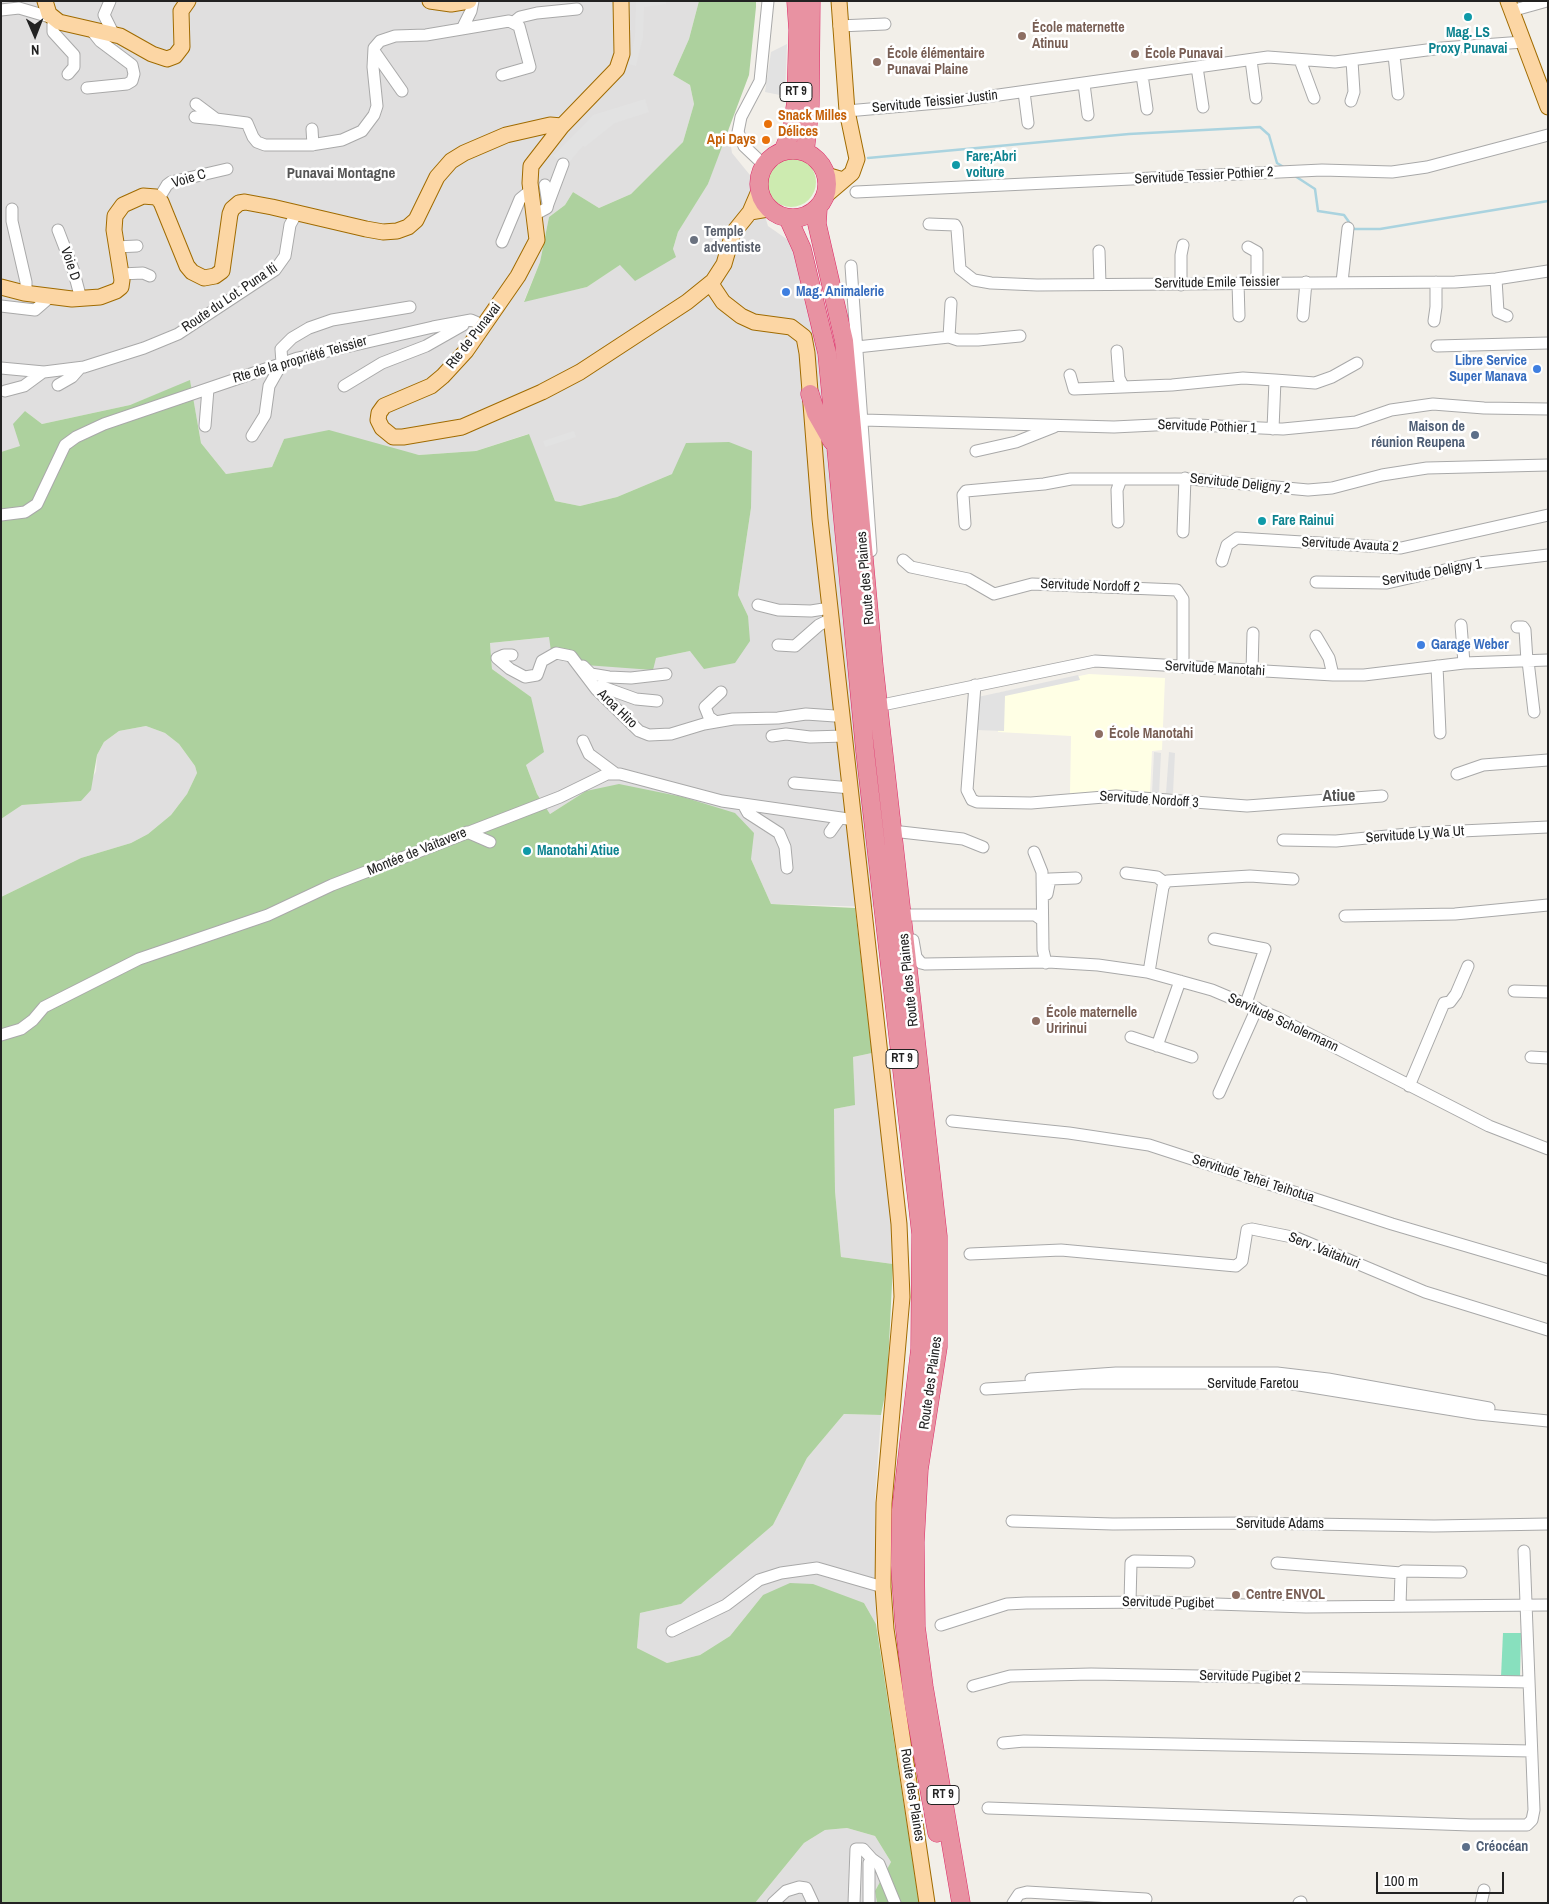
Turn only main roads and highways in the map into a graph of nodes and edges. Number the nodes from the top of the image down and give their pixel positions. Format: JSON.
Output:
{"nodes":[{"id":1,"x":45,"y":1,"type":"edge"},
{"id":2,"x":188,"y":1,"type":"edge"},
{"id":3,"x":430,"y":1,"type":"edge"},
{"id":4,"x":468,"y":1,"type":"edge"},
{"id":5,"x":621,"y":1,"type":"edge"},
{"id":6,"x":796,"y":1,"type":"edge"},
{"id":7,"x":811,"y":1,"type":"edge"},
{"id":8,"x":839,"y":1,"type":"edge"},
{"id":9,"x":1510,"y":6,"type":"edge"},
{"id":10,"x":1548,"y":107,"type":"edge"},
{"id":11,"x":562,"y":126,"type":"junction"},
{"id":12,"x":783,"y":151,"type":"junction"},
{"id":13,"x":805,"y":152,"type":"junction"},
{"id":14,"x":826,"y":175,"type":"junction"},
{"id":15,"x":843,"y":180,"type":"junction"},
{"id":16,"x":759,"y":191,"type":"junction"},
{"id":17,"x":821,"y":202,"type":"junction"},
{"id":18,"x":768,"y":209,"type":"junction"},
{"id":19,"x":750,"y":212,"type":"junction"},
{"id":20,"x":788,"y":218,"type":"junction"},
{"id":21,"x":711,"y":284,"type":"junction"},
{"id":22,"x":1,"y":287,"type":"edge"},
{"id":23,"x":810,"y":394,"type":"junction"},
{"id":24,"x":836,"y":448,"type":"junction"},
{"id":25,"x":927,"y":1903,"type":"edge"},
{"id":26,"x":949,"y":1903,"type":"edge"},
{"id":27,"x":961,"y":1903,"type":"edge"}],
"edges":[{"from":1,"to":2,"type":"main road"},
{"from":3,"to":4,"type":"main road"},
{"from":5,"to":11,"type":"main road","name":"Rte de Punavai"},
{"from":6,"to":12,"type":"highway","number":"RT 9"},
{"from":7,"to":13,"type":"highway","number":"RT 9"},
{"from":8,"to":15,"type":"main road"},
{"from":9,"to":10,"type":"main road"},
{"from":11,"to":21,"type":"main road","name":"Rte de Punavai"},
{"from":11,"to":22,"type":"main road"},
{"from":12,"to":13,"type":"highway"},
{"from":12,"to":16,"type":"highway"},
{"from":13,"to":14,"type":"highway"},
{"from":14,"to":15,"type":"main road"},
{"from":14,"to":17,"type":"highway","number":"RT 9"},
{"from":15,"to":17,"type":"main road"},
{"from":16,"to":18,"type":"highway"},
{"from":16,"to":19,"type":"main road","name":"Rte de Punavai"},
{"from":17,"to":20,"type":"highway"},
{"from":17,"to":27,"type":"highway","name":"Route des Plaines","number":"RT 9"},
{"from":18,"to":19,"type":"main road"},
{"from":18,"to":20,"type":"highway"},
{"from":19,"to":21,"type":"main road","name":"Rte de Punavai"},
{"from":20,"to":24,"type":"highway","name":"Route des Plaines","number":"RT 9"},
{"from":21,"to":23,"type":"main road","name":"Route des Plaines"},
{"from":23,"to":24,"type":"highway"},
{"from":23,"to":25,"type":"main road","name":"Route des Plaines"},
{"from":24,"to":26,"type":"highway","name":"Route des Plaines","number":"RT 9"}]}
